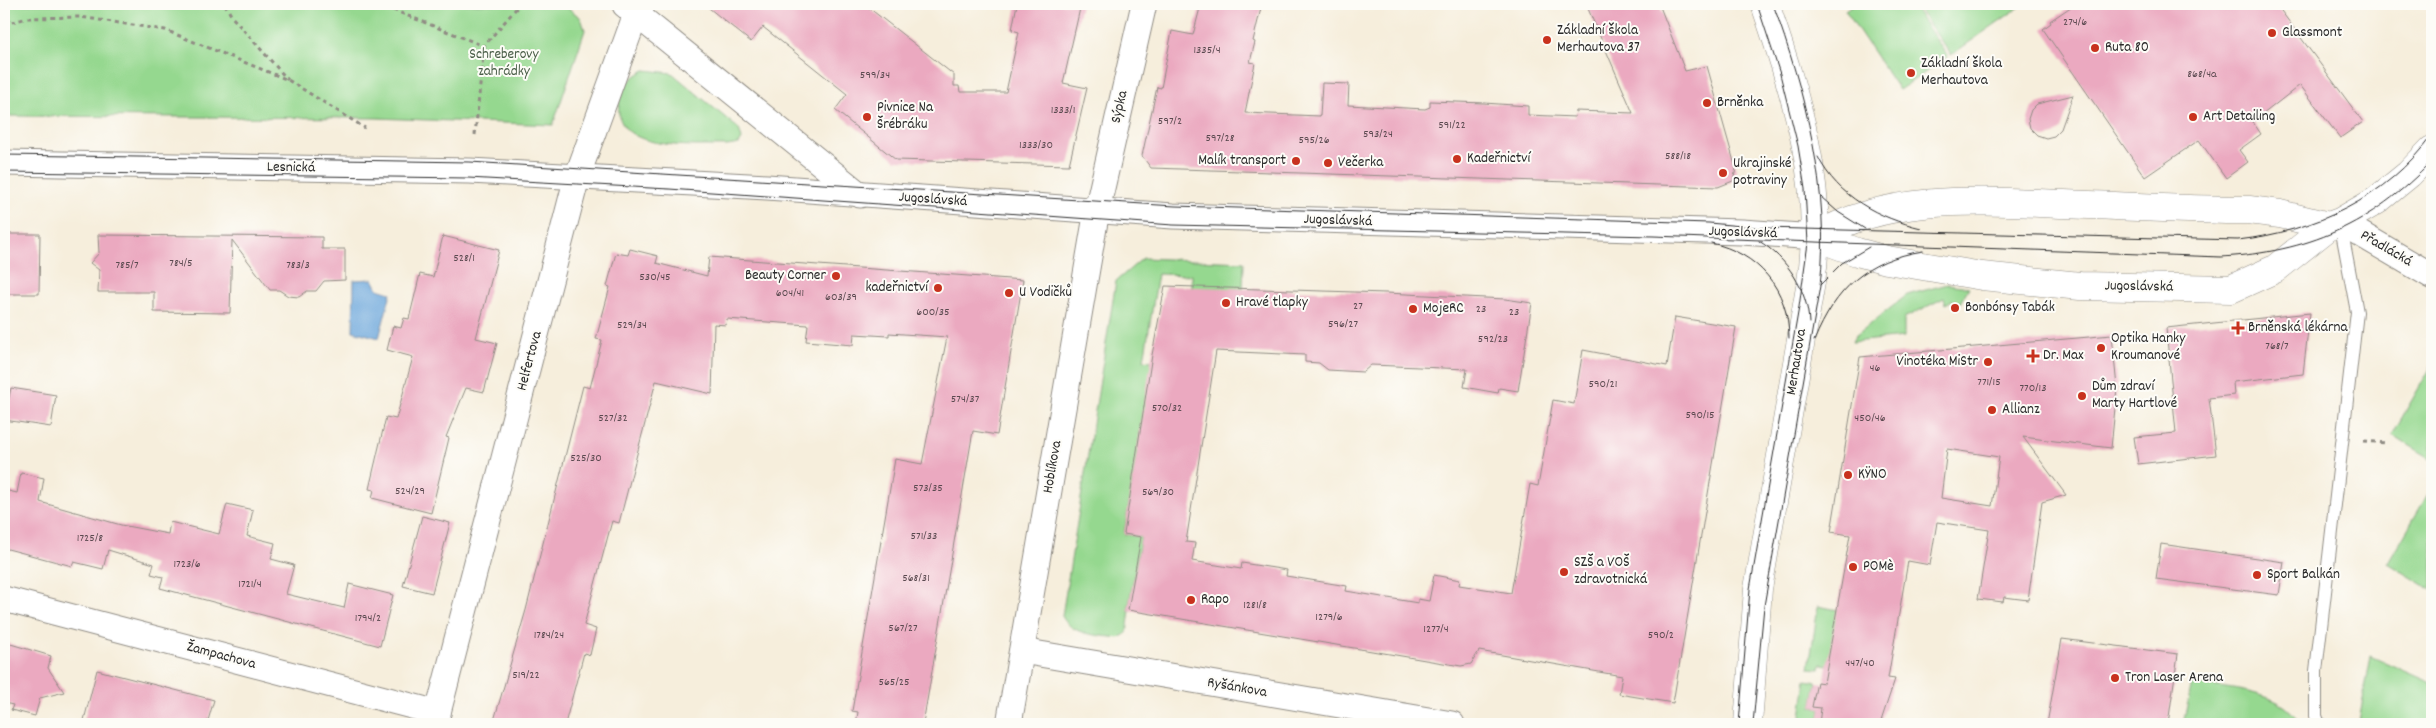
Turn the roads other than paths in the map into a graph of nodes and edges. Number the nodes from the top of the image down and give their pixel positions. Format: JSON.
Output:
{"nodes":[{"id":1,"x":1144,"y":4,"type":"edge"},
{"id":2,"x":1765,"y":4,"type":"edge"},
{"id":3,"x":634,"y":7,"type":"edge"},
{"id":4,"x":2432,"y":150,"type":"edge"},
{"id":5,"x":4,"y":164,"type":"edge"},
{"id":6,"x":577,"y":177,"type":"junction"},
{"id":7,"x":860,"y":195,"type":"junction"},
{"id":8,"x":1097,"y":210,"type":"junction"},
{"id":9,"x":2335,"y":224,"type":"junction"},
{"id":10,"x":1816,"y":237,"type":"junction"},
{"id":11,"x":2432,"y":276,"type":"edge"},
{"id":12,"x":4,"y":599,"type":"edge"},
{"id":13,"x":1022,"y":652,"type":"junction"},
{"id":14,"x":436,"y":718,"type":"edge"},
{"id":15,"x":1009,"y":724,"type":"edge"},
{"id":16,"x":1452,"y":724,"type":"edge"},
{"id":17,"x":1748,"y":724,"type":"edge"},
{"id":18,"x":2319,"y":724,"type":"edge"}],
"edges":[{"from":1,"to":8,"type":"street","name":"Sýpka"},
{"from":2,"to":10,"type":"street","name":"Merhautova"},
{"from":3,"to":6,"type":"street","name":"Helfertova"},
{"from":3,"to":7,"type":"street"},
{"from":4,"to":9,"type":"street","name":"Jugoslávská"},
{"from":5,"to":6,"type":"street","name":"Lesnická"},
{"from":6,"to":7,"type":"street","name":"Jugoslávská"},
{"from":6,"to":14,"type":"street","name":"Helfertova"},
{"from":7,"to":8,"type":"street","name":"Jugoslávská"},
{"from":8,"to":10,"type":"street","name":"Jugoslávská"},
{"from":8,"to":13,"type":"street","name":"Hoblíkova"},
{"from":9,"to":10,"type":"street"},
{"from":9,"to":10,"type":"street","name":"Jugoslávská"},
{"from":9,"to":11,"type":"street","name":"Přadlácká"},
{"from":9,"to":18,"type":"lane"},
{"from":10,"to":17,"type":"street","name":"Merhautova"},
{"from":12,"to":14,"type":"street","name":"Žampachova"},
{"from":13,"to":15,"type":"street","name":"Hoblíkova"},
{"from":13,"to":16,"type":"street","name":"Ryšánkova"}]}
